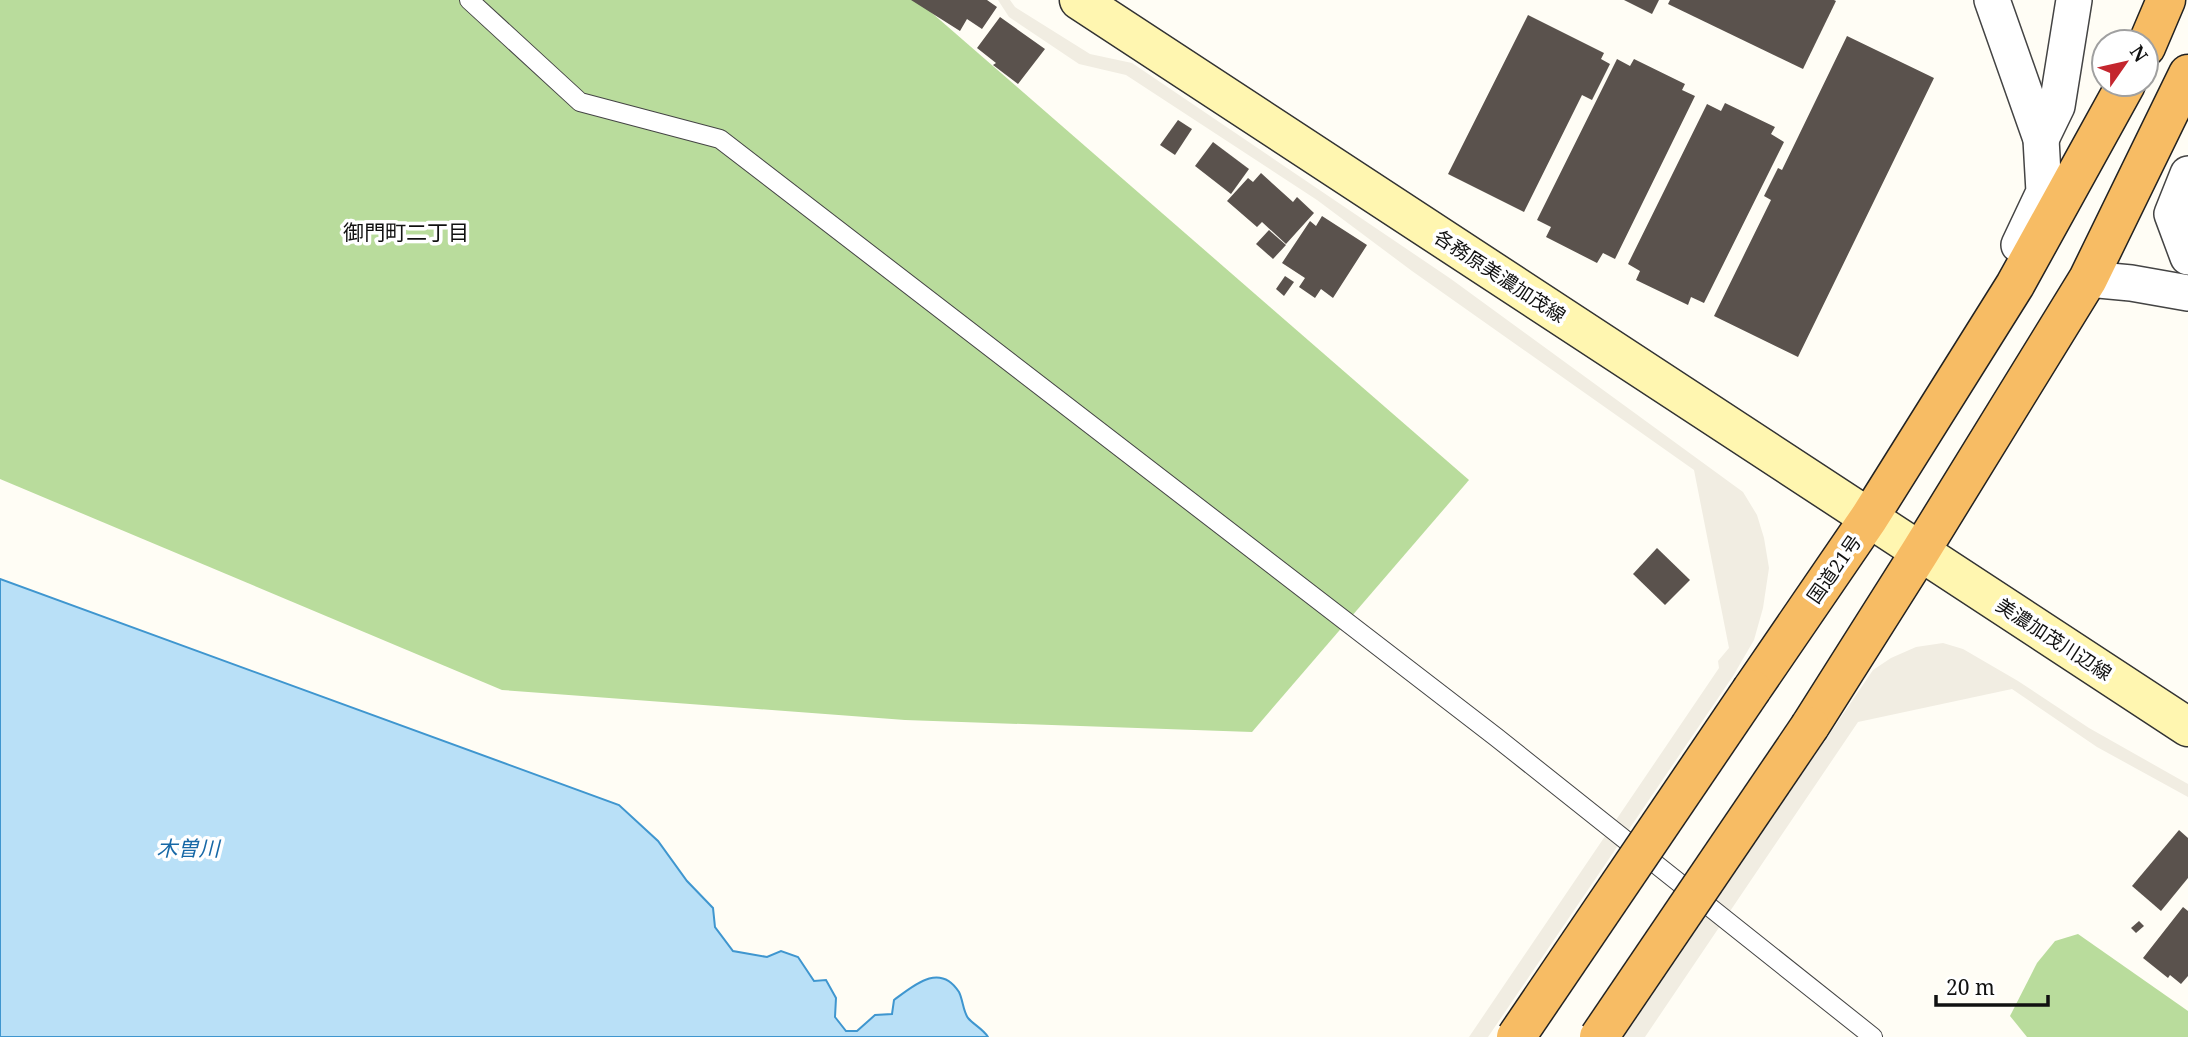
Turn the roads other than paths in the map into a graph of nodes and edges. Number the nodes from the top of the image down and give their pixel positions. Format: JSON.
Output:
{"nodes":[{"id":1,"x":469,"y":0,"type":"edge"},
{"id":2,"x":1079,"y":0,"type":"edge"},
{"id":3,"x":1992,"y":0,"type":"edge"},
{"id":4,"x":2074,"y":0,"type":"edge"},
{"id":5,"x":2166,"y":0,"type":"edge"},
{"id":6,"x":2154,"y":28,"type":"edge"},
{"id":7,"x":2188,"y":74,"type":"edge"},
{"id":8,"x":2118,"y":98,"type":"edge"},
{"id":9,"x":2041,"y":139,"type":"junction"},
{"id":10,"x":2188,"y":174,"type":"edge"},
{"id":11,"x":2188,"y":257,"type":"edge"},
{"id":12,"x":2088,"y":279,"type":"junction"},
{"id":13,"x":2015,"y":285,"type":"junction"},
{"id":14,"x":2188,"y":293,"type":"edge"},
{"id":15,"x":1869,"y":518,"type":"junction"},
{"id":16,"x":1920,"y":552,"type":"junction"},
{"id":17,"x":2188,"y":727,"type":"edge"},
{"id":18,"x":1516,"y":1037,"type":"edge"},
{"id":19,"x":1599,"y":1037,"type":"edge"},
{"id":20,"x":1873,"y":1037,"type":"edge"}],
"edges":[{"from":1,"to":20,"type":"lane"},
{"from":2,"to":15,"type":"main road","name":"各務原美濃加茂線"},
{"from":3,"to":9,"type":"street"},
{"from":4,"to":9,"type":"street"},
{"from":5,"to":6,"type":"highway"},
{"from":7,"to":12,"type":"highway"},
{"from":8,"to":13,"type":"highway","name":"国道21号"},
{"from":9,"to":13,"type":"street"},
{"from":10,"to":11,"type":"street"},
{"from":12,"to":14,"type":"street"},
{"from":12,"to":16,"type":"highway"},
{"from":13,"to":15,"type":"highway","name":"国道21号"},
{"from":15,"to":16,"type":"main road","name":"各務原美濃加茂線"},
{"from":15,"to":18,"type":"highway","name":"国道21号","bridge":true},
{"from":16,"to":17,"type":"main road","name":"美濃加茂川辺線"},
{"from":16,"to":19,"type":"highway","bridge":true}]}
